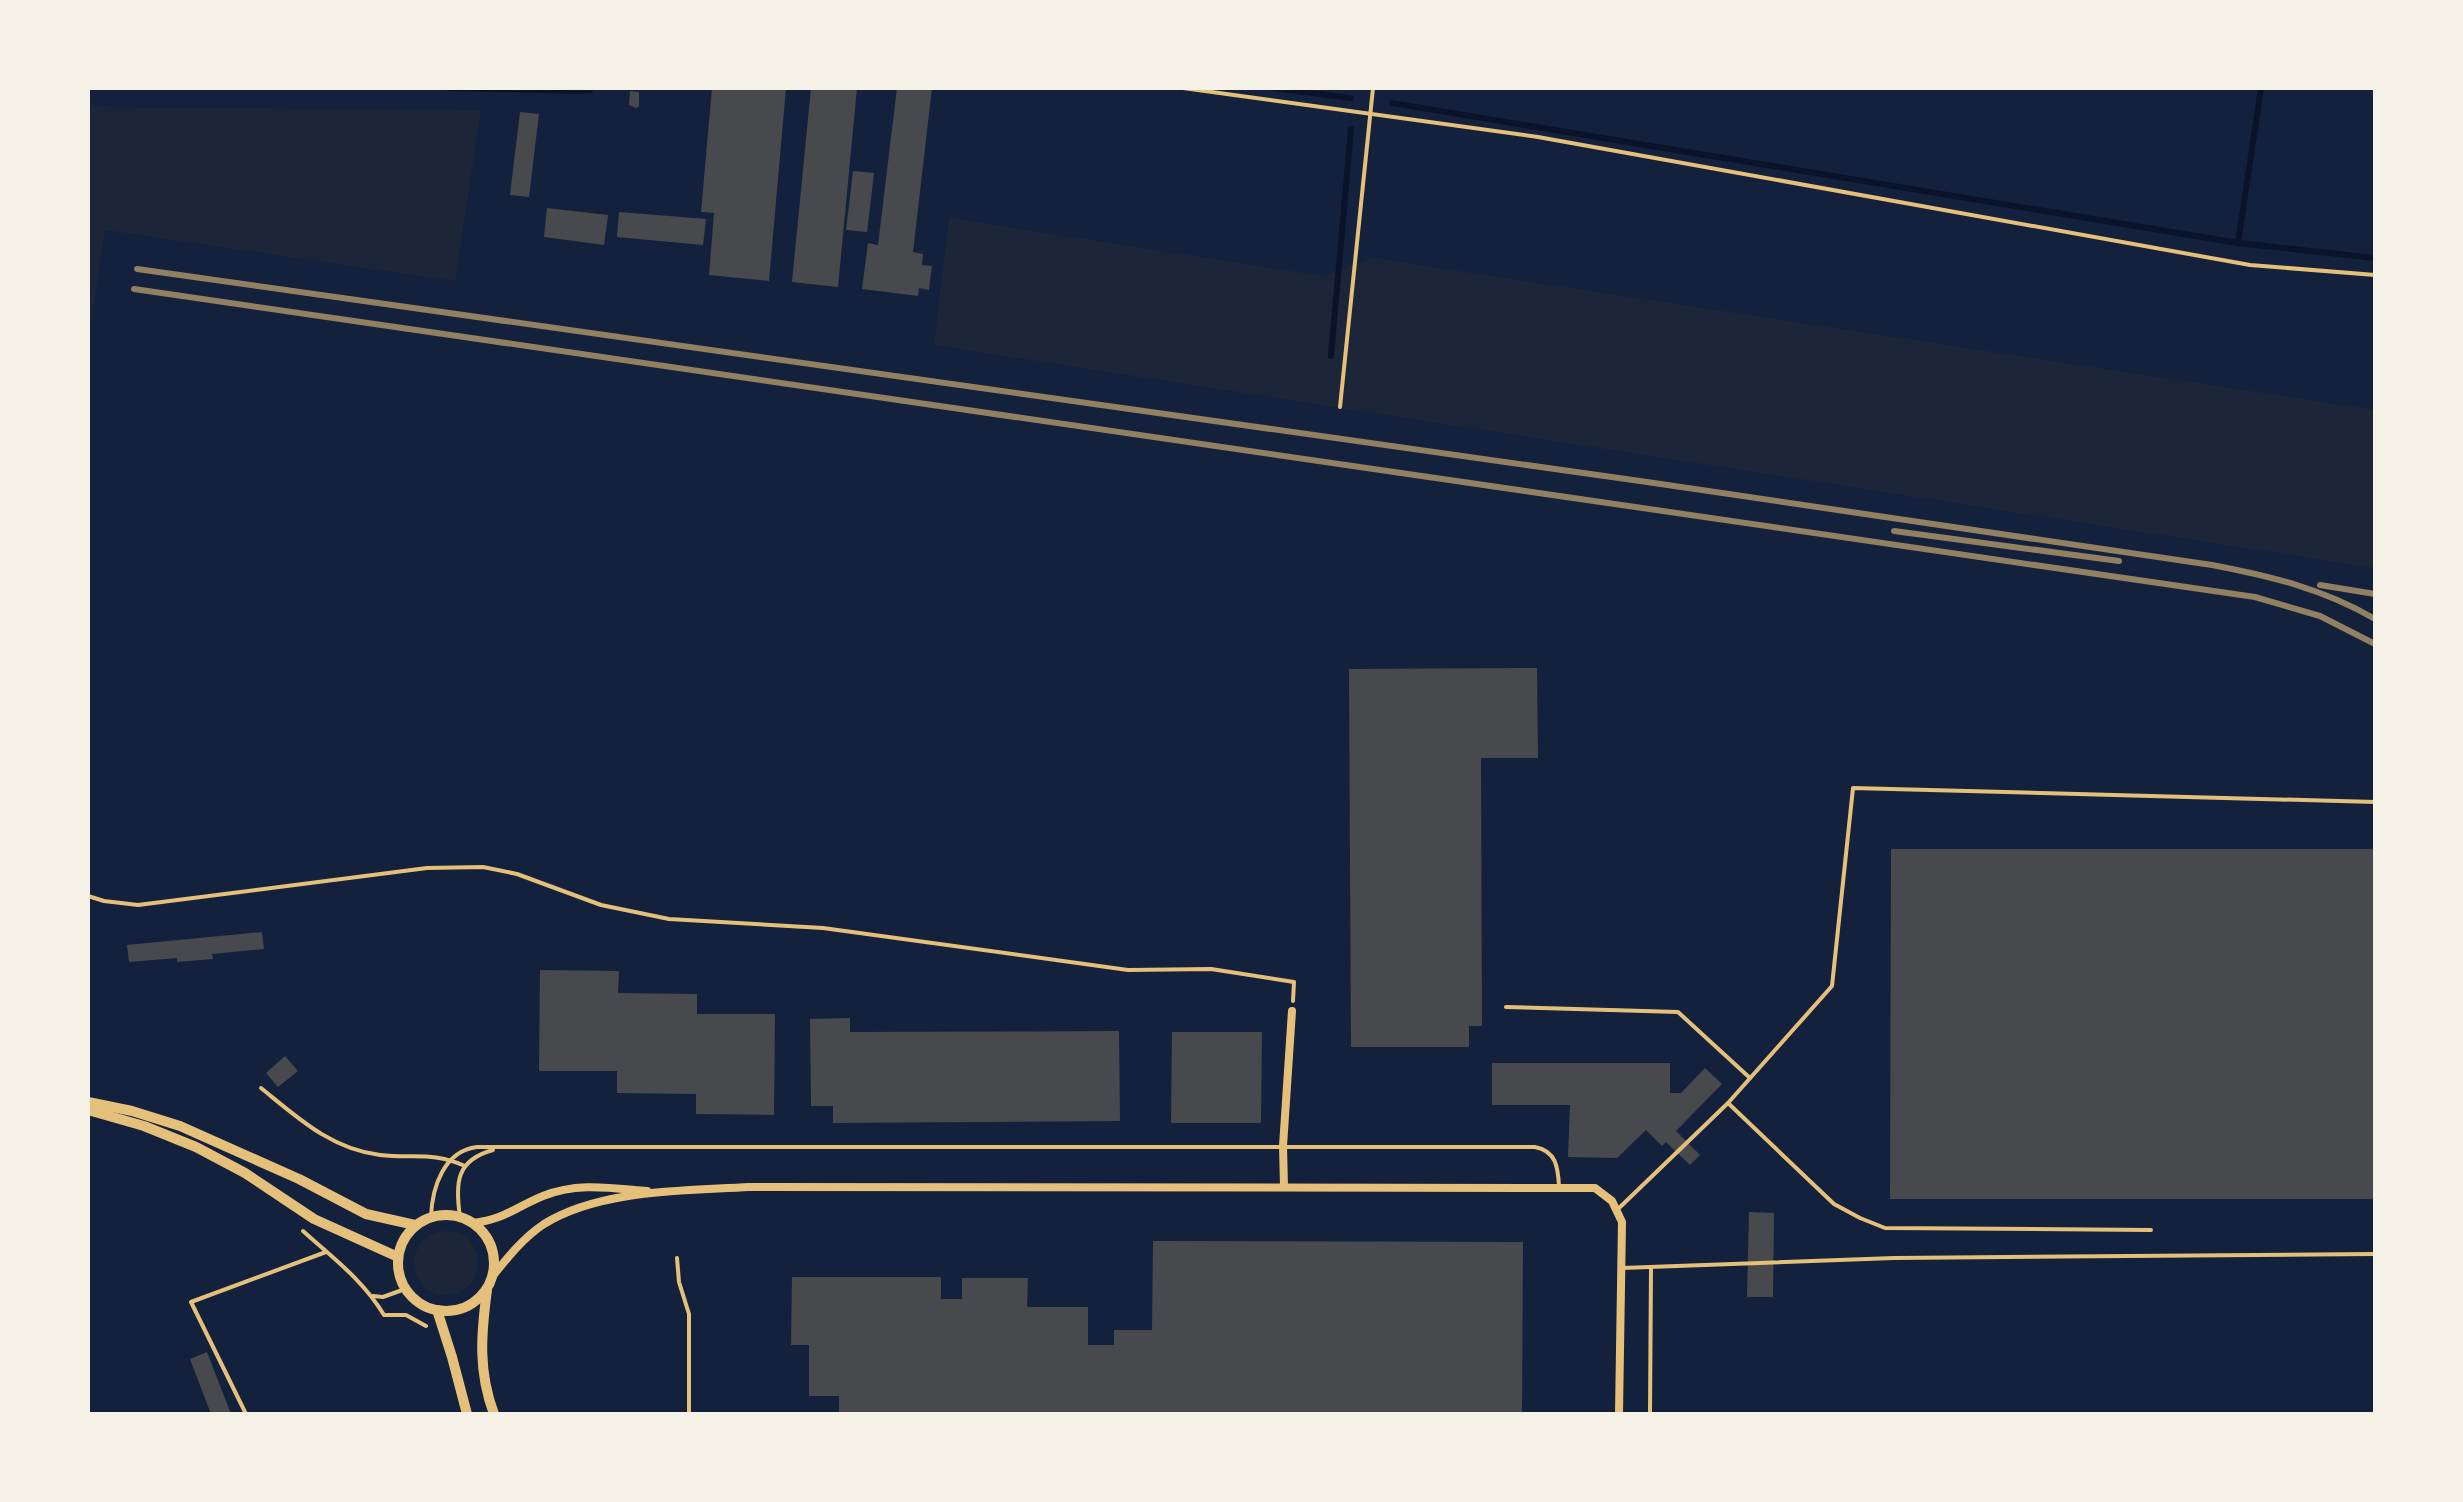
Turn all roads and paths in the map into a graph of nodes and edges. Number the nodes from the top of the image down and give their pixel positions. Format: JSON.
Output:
{"nodes":[{"id":1,"x":1183,"y":88,"type":"edge"},
{"id":2,"x":1373,"y":88,"type":"edge"},
{"id":3,"x":1371,"y":113,"type":"junction"},
{"id":4,"x":2375,"y":275,"type":"edge"},
{"id":5,"x":1340,"y":407,"type":"dead end"},
{"id":6,"x":2375,"y":802,"type":"edge"},
{"id":7,"x":88,"y":896,"type":"edge"},
{"id":8,"x":1506,"y":1007,"type":"dead end"},
{"id":9,"x":1292,"y":1011,"type":"joint"},
{"id":10,"x":1750,"y":1078,"type":"junction"},
{"id":11,"x":261,"y":1088,"type":"dead end"},
{"id":12,"x":88,"y":1102,"type":"edge"},
{"id":13,"x":1728,"y":1103,"type":"junction"},
{"id":14,"x":88,"y":1110,"type":"edge"},
{"id":15,"x":1283,"y":1146,"type":"junction"},
{"id":16,"x":498,"y":1148,"type":"junction"},
{"id":17,"x":450,"y":1159,"type":"junction"},
{"id":18,"x":465,"y":1166,"type":"junction"},
{"id":19,"x":1284,"y":1187,"type":"junction"},
{"id":20,"x":1559,"y":1187,"type":"junction"},
{"id":21,"x":660,"y":1193,"type":"junction"},
{"id":22,"x":1618,"y":1209,"type":"junction"},
{"id":23,"x":431,"y":1217,"type":"junction"},
{"id":24,"x":460,"y":1217,"type":"junction"},
{"id":25,"x":474,"y":1223,"type":"junction"},
{"id":26,"x":415,"y":1225,"type":"junction"},
{"id":27,"x":296,"y":1226,"type":"dead end"},
{"id":28,"x":2151,"y":1230,"type":"dead end"},
{"id":29,"x":326,"y":1252,"type":"junction"},
{"id":30,"x":2375,"y":1254,"type":"edge"},
{"id":31,"x":398,"y":1257,"type":"junction"},
{"id":32,"x":677,"y":1258,"type":"dead end"},
{"id":33,"x":1651,"y":1267,"type":"junction"},
{"id":34,"x":1622,"y":1268,"type":"junction"},
{"id":35,"x":490,"y":1281,"type":"junction"},
{"id":36,"x":405,"y":1289,"type":"junction"},
{"id":37,"x":373,"y":1296,"type":"junction"},
{"id":38,"x":437,"y":1310,"type":"junction"},
{"id":39,"x":431,"y":1332,"type":"dead end"},
{"id":40,"x":246,"y":1414,"type":"edge"},
{"id":41,"x":467,"y":1414,"type":"edge"},
{"id":42,"x":494,"y":1414,"type":"edge"},
{"id":43,"x":689,"y":1414,"type":"edge"},
{"id":44,"x":1619,"y":1414,"type":"edge"},
{"id":45,"x":1650,"y":1414,"type":"edge"}],
"edges":[{"from":1,"to":3,"type":"path"},
{"from":2,"to":3,"type":"path"},
{"from":3,"to":4,"type":"path"},
{"from":3,"to":5,"type":"path"},
{"from":6,"to":10,"type":"lane"},
{"from":7,"to":9,"type":"path"},
{"from":8,"to":10,"type":"lane"},
{"from":9,"to":15,"type":"street"},
{"from":10,"to":13,"type":"lane"},
{"from":11,"to":17,"type":"lane"},
{"from":12,"to":26,"type":"street"},
{"from":13,"to":22,"type":"lane"},
{"from":13,"to":28,"type":"lane"},
{"from":14,"to":31,"type":"street"},
{"from":15,"to":16,"type":"lane"},
{"from":15,"to":19,"type":"street"},
{"from":15,"to":20,"type":"lane"},
{"from":16,"to":17,"type":"lane"},
{"from":16,"to":18,"type":"lane"},
{"from":17,"to":18,"type":"lane"},
{"from":17,"to":23,"type":"lane"},
{"from":18,"to":24,"type":"lane"},
{"from":19,"to":20,"type":"street"},
{"from":19,"to":21,"type":"street"},
{"from":20,"to":22,"type":"street"},
{"from":21,"to":25,"type":"street"},
{"from":21,"to":35,"type":"street"},
{"from":22,"to":34,"type":"street"},
{"from":23,"to":24,"type":"street"},
{"from":23,"to":26,"type":"street"},
{"from":24,"to":25,"type":"street"},
{"from":25,"to":35,"type":"street"},
{"from":26,"to":31,"type":"street"},
{"from":27,"to":29,"type":"path"},
{"from":29,"to":37,"type":"path"},
{"from":29,"to":40,"type":"path"},
{"from":30,"to":33,"type":"lane"},
{"from":31,"to":36,"type":"street"},
{"from":32,"to":43,"type":"lane"},
{"from":33,"to":34,"type":"lane"},
{"from":33,"to":45,"type":"lane"},
{"from":34,"to":44,"type":"street"},
{"from":35,"to":38,"type":"street"},
{"from":35,"to":42,"type":"street"},
{"from":36,"to":37,"type":"path"},
{"from":36,"to":38,"type":"street"},
{"from":37,"to":39,"type":"path"},
{"from":38,"to":41,"type":"street"}]}
